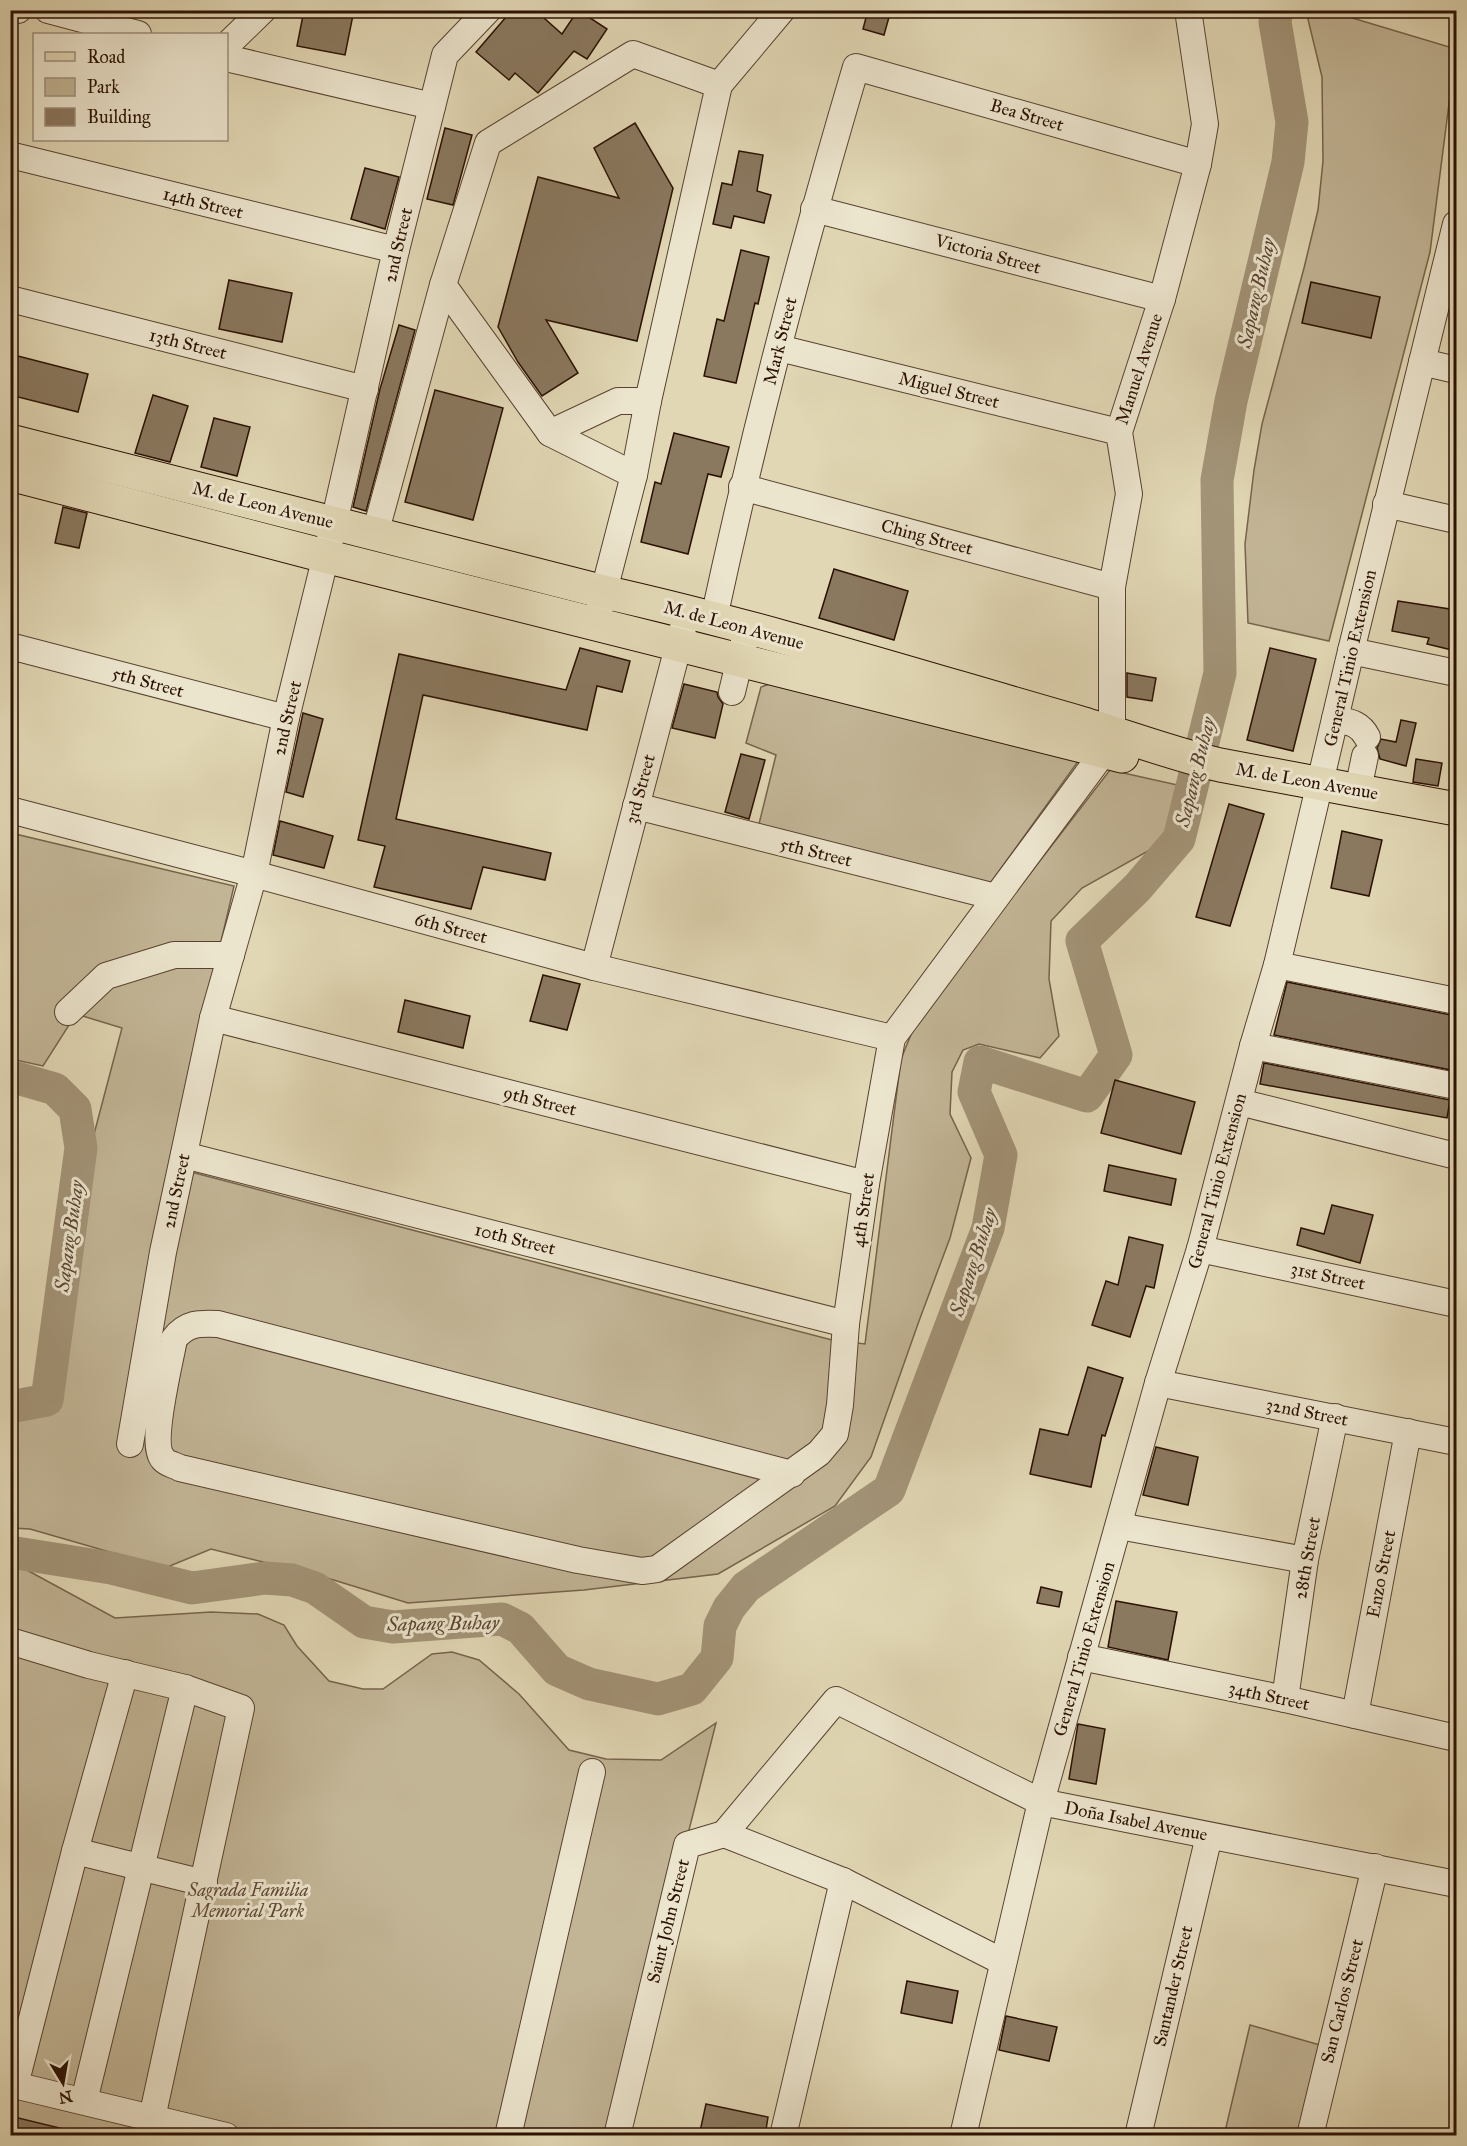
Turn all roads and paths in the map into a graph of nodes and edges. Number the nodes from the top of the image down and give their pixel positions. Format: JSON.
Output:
{"nodes":[{"id":1,"x":18,"y":10,"type":"edge"},
{"id":2,"x":263,"y":10,"type":"edge"},
{"id":3,"x":488,"y":10,"type":"edge"},
{"id":4,"x":782,"y":10,"type":"edge"},
{"id":5,"x":1188,"y":10,"type":"edge"},
{"id":6,"x":10,"y":12,"type":"edge"},
{"id":7,"x":58,"y":12,"type":"edge"},
{"id":8,"x":134,"y":33,"type":"edge"},
{"id":9,"x":228,"y":44,"type":"edge"},
{"id":10,"x":228,"y":57,"type":"edge"},
{"id":11,"x":856,"y":67,"type":"joint"},
{"id":12,"x":719,"y":85,"type":"junction"},
{"id":13,"x":432,"y":106,"type":"junction"},
{"id":14,"x":10,"y":155,"type":"edge"},
{"id":15,"x":1198,"y":164,"type":"junction"},
{"id":16,"x":814,"y":209,"type":"junction"},
{"id":17,"x":1456,"y":224,"type":"edge"},
{"id":18,"x":396,"y":250,"type":"junction"},
{"id":19,"x":443,"y":285,"type":"junction"},
{"id":20,"x":10,"y":299,"type":"edge"},
{"id":21,"x":1162,"y":299,"type":"junction"},
{"id":22,"x":779,"y":348,"type":"junction"},
{"id":23,"x":1422,"y":362,"type":"junction"},
{"id":24,"x":1456,"y":370,"type":"edge"},
{"id":25,"x":365,"y":389,"type":"junction"},
{"id":26,"x":648,"y":401,"type":"junction"},
{"id":27,"x":1119,"y":432,"type":"junction"},
{"id":28,"x":550,"y":434,"type":"junction"},
{"id":29,"x":10,"y":441,"type":"edge"},
{"id":30,"x":10,"y":474,"type":"edge"},
{"id":31,"x":634,"y":475,"type":"junction"},
{"id":32,"x":742,"y":487,"type":"junction"},
{"id":33,"x":1386,"y":504,"type":"junction"},
{"id":34,"x":1456,"y":520,"type":"edge"},
{"id":35,"x":334,"y":523,"type":"junction"},
{"id":36,"x":375,"y":534,"type":"junction"},
{"id":37,"x":325,"y":556,"type":"junction"},
{"id":38,"x":1112,"y":587,"type":"junction"},
{"id":39,"x":604,"y":592,"type":"junction"},
{"id":40,"x":701,"y":614,"type":"junction"},
{"id":41,"x":595,"y":623,"type":"junction"},
{"id":42,"x":748,"y":627,"type":"junction"},
{"id":43,"x":10,"y":645,"type":"edge"},
{"id":44,"x":678,"y":645,"type":"junction"},
{"id":45,"x":1351,"y":651,"type":"junction"},
{"id":46,"x":740,"y":661,"type":"junction"},
{"id":47,"x":1456,"y":673,"type":"edge"},
{"id":48,"x":732,"y":692,"type":"dead end"},
{"id":49,"x":286,"y":718,"type":"junction"},
{"id":50,"x":1335,"y":719,"type":"junction"},
{"id":51,"x":1108,"y":742,"type":"junction"},
{"id":52,"x":1358,"y":790,"type":"junction"},
{"id":53,"x":1319,"y":792,"type":"junction"},
{"id":54,"x":636,"y":806,"type":"junction"},
{"id":55,"x":1456,"y":809,"type":"edge"},
{"id":56,"x":10,"y":810,"type":"edge"},
{"id":57,"x":1456,"y":831,"type":"edge"},
{"id":58,"x":254,"y":874,"type":"junction"},
{"id":59,"x":996,"y":897,"type":"junction"},
{"id":60,"x":231,"y":955,"type":"junction"},
{"id":61,"x":1277,"y":965,"type":"junction"},
{"id":62,"x":594,"y":967,"type":"junction"},
{"id":63,"x":1456,"y":1001,"type":"edge"},
{"id":64,"x":68,"y":1012,"type":"dead end"},
{"id":65,"x":213,"y":1018,"type":"junction"},
{"id":66,"x":892,"y":1038,"type":"junction"},
{"id":67,"x":1253,"y":1046,"type":"junction"},
{"id":68,"x":1456,"y":1086,"type":"edge"},
{"id":69,"x":1239,"y":1102,"type":"junction"},
{"id":70,"x":184,"y":1155,"type":"junction"},
{"id":71,"x":1456,"y":1156,"type":"edge"},
{"id":72,"x":866,"y":1184,"type":"junction"},
{"id":73,"x":1200,"y":1249,"type":"junction"},
{"id":74,"x":1456,"y":1304,"type":"edge"},
{"id":75,"x":846,"y":1324,"type":"junction"},
{"id":76,"x":1158,"y":1383,"type":"junction"},
{"id":77,"x":1335,"y":1418,"type":"junction"},
{"id":78,"x":1408,"y":1432,"type":"junction"},
{"id":79,"x":1456,"y":1442,"type":"edge"},
{"id":80,"x":130,"y":1444,"type":"dead end"},
{"id":81,"x":792,"y":1474,"type":"junction"},
{"id":82,"x":1119,"y":1526,"type":"junction"},
{"id":83,"x":1305,"y":1560,"type":"junction"},
{"id":84,"x":10,"y":1641,"type":"edge"},
{"id":85,"x":1081,"y":1657,"type":"junction"},
{"id":86,"x":125,"y":1673,"type":"junction"},
{"id":87,"x":186,"y":1688,"type":"junction"},
{"id":88,"x":1285,"y":1699,"type":"junction"},
{"id":89,"x":1355,"y":1715,"type":"junction"},
{"id":90,"x":1456,"y":1736,"type":"edge"},
{"id":91,"x":592,"y":1772,"type":"dead end"},
{"id":92,"x":1041,"y":1802,"type":"junction"},
{"id":93,"x":724,"y":1834,"type":"junction"},
{"id":94,"x":1209,"y":1836,"type":"junction"},
{"id":95,"x":75,"y":1851,"type":"junction"},
{"id":96,"x":1375,"y":1867,"type":"junction"},
{"id":97,"x":141,"y":1868,"type":"junction"},
{"id":98,"x":843,"y":1881,"type":"junction"},
{"id":99,"x":204,"y":1883,"type":"junction"},
{"id":100,"x":1456,"y":1884,"type":"edge"},
{"id":101,"x":1004,"y":1962,"type":"junction"},
{"id":102,"x":13,"y":2084,"type":"edge"},
{"id":103,"x":84,"y":2101,"type":"junction"},
{"id":104,"x":152,"y":2118,"type":"junction"},
{"id":105,"x":226,"y":2136,"type":"edge"},
{"id":106,"x":508,"y":2136,"type":"edge"},
{"id":107,"x":616,"y":2136,"type":"edge"},
{"id":108,"x":783,"y":2136,"type":"edge"},
{"id":109,"x":963,"y":2136,"type":"edge"},
{"id":110,"x":1138,"y":2136,"type":"edge"},
{"id":111,"x":1310,"y":2136,"type":"edge"}],
"edges":[{"from":1,"to":6,"type":"street"},
{"from":2,"to":9,"type":"street"},
{"from":3,"to":13,"type":"street","name":"2nd Street"},
{"from":4,"to":12,"type":"street"},
{"from":5,"to":15,"type":"street","name":"Manuel Avenue"},
{"from":7,"to":8,"type":"street"},
{"from":10,"to":13,"type":"street"},
{"from":11,"to":15,"type":"street","name":"Bea Street"},
{"from":11,"to":16,"type":"street","name":"Mark Street"},
{"from":12,"to":19,"type":"street"},
{"from":12,"to":26,"type":"street"},
{"from":13,"to":18,"type":"street","name":"2nd Street"},
{"from":14,"to":18,"type":"street","name":"14th Street"},
{"from":15,"to":21,"type":"street","name":"Manuel Avenue"},
{"from":16,"to":21,"type":"street","name":"Victoria Street"},
{"from":16,"to":22,"type":"street","name":"Mark Street"},
{"from":17,"to":23,"type":"street","name":"General Tinio Extension"},
{"from":18,"to":25,"type":"street","name":"2nd Street"},
{"from":19,"to":28,"type":"street"},
{"from":19,"to":36,"type":"street"},
{"from":20,"to":25,"type":"street","name":"13th Street"},
{"from":21,"to":27,"type":"street","name":"Manuel Avenue"},
{"from":22,"to":27,"type":"street","name":"Miguel Street"},
{"from":22,"to":32,"type":"street","name":"Mark Street"},
{"from":23,"to":24,"type":"street"},
{"from":23,"to":33,"type":"street","name":"General Tinio Extension"},
{"from":25,"to":35,"type":"street","name":"2nd Street"},
{"from":26,"to":28,"type":"street"},
{"from":26,"to":31,"type":"street"},
{"from":27,"to":38,"type":"street","name":"Manuel Avenue"},
{"from":28,"to":31,"type":"street"},
{"from":29,"to":35,"type":"main road","name":"M. de Leon Avenue"},
{"from":30,"to":37,"type":"main road","name":"M. de Leon Avenue"},
{"from":31,"to":39,"type":"street"},
{"from":32,"to":38,"type":"street","name":"Ching Street"},
{"from":32,"to":40,"type":"street","name":"Mark Street"},
{"from":33,"to":34,"type":"street"},
{"from":33,"to":45,"type":"street","name":"General Tinio Extension"},
{"from":35,"to":36,"type":"main road","name":"M. de Leon Avenue"},
{"from":35,"to":37,"type":"street","name":"2nd Street"},
{"from":36,"to":39,"type":"main road","name":"M. de Leon Avenue"},
{"from":37,"to":41,"type":"main road","name":"M. de Leon Avenue"},
{"from":37,"to":49,"type":"street","name":"2nd Street"},
{"from":38,"to":51,"type":"street","name":"Manuel Avenue"},
{"from":39,"to":40,"type":"main road","name":"M. de Leon Avenue"},
{"from":39,"to":41,"type":"street"},
{"from":40,"to":42,"type":"main road","name":"M. de Leon Avenue"},
{"from":40,"to":44,"type":"street","name":"3rd Street"},
{"from":41,"to":44,"type":"main road","name":"M. de Leon Avenue"},
{"from":42,"to":46,"type":"street"},
{"from":42,"to":51,"type":"main road","name":"M. de Leon Avenue"},
{"from":43,"to":49,"type":"street","name":"5th Street"},
{"from":44,"to":46,"type":"main road","name":"M. de Leon Avenue"},
{"from":44,"to":54,"type":"street","name":"3rd Street"},
{"from":45,"to":47,"type":"street"},
{"from":45,"to":50,"type":"street","name":"General Tinio Extension"},
{"from":46,"to":48,"type":"street"},
{"from":46,"to":51,"type":"main road","name":"M. de Leon Avenue"},
{"from":49,"to":58,"type":"street","name":"2nd Street"},
{"from":50,"to":52,"type":"street"},
{"from":50,"to":53,"type":"street","name":"General Tinio Extension"},
{"from":51,"to":53,"type":"main road","name":"M. de Leon Avenue"},
{"from":51,"to":59,"type":"street","name":"4th Street"},
{"from":52,"to":53,"type":"main road","name":"M. de Leon Avenue"},
{"from":52,"to":55,"type":"main road","name":"M. de Leon Avenue"},
{"from":53,"to":57,"type":"main road","name":"M. de Leon Avenue"},
{"from":53,"to":61,"type":"street","name":"General Tinio Extension"},
{"from":54,"to":59,"type":"street","name":"5th Street"},
{"from":54,"to":62,"type":"street","name":"3rd Street"},
{"from":56,"to":58,"type":"street","name":"6th Street"},
{"from":58,"to":60,"type":"street","name":"2nd Street"},
{"from":58,"to":62,"type":"street","name":"6th Street"},
{"from":59,"to":66,"type":"street","name":"4th Street"},
{"from":60,"to":64,"type":"street"},
{"from":60,"to":65,"type":"street","name":"2nd Street"},
{"from":61,"to":63,"type":"street"},
{"from":61,"to":67,"type":"street","name":"General Tinio Extension"},
{"from":62,"to":66,"type":"street","name":"6th Street"},
{"from":65,"to":70,"type":"street","name":"2nd Street"},
{"from":65,"to":72,"type":"street","name":"9th Street"},
{"from":66,"to":72,"type":"street","name":"4th Street"},
{"from":67,"to":68,"type":"street"},
{"from":67,"to":69,"type":"street","name":"General Tinio Extension"},
{"from":69,"to":71,"type":"street"},
{"from":69,"to":73,"type":"street","name":"General Tinio Extension"},
{"from":70,"to":75,"type":"street","name":"10th Street"},
{"from":70,"to":80,"type":"street","name":"2nd Street"},
{"from":72,"to":75,"type":"street","name":"4th Street"},
{"from":73,"to":74,"type":"street","name":"31st Street"},
{"from":73,"to":76,"type":"street","name":"General Tinio Extension"},
{"from":75,"to":81,"type":"street","name":"4th Street"},
{"from":76,"to":77,"type":"street","name":"32nd Street"},
{"from":76,"to":82,"type":"street","name":"General Tinio Extension"},
{"from":77,"to":78,"type":"street","name":"32nd Street"},
{"from":77,"to":83,"type":"street","name":"28th Street"},
{"from":78,"to":79,"type":"street","name":"32nd Street"},
{"from":78,"to":89,"type":"street","name":"Enzo Street"},
{"from":81,"to":81,"type":"street","name":"4th Street"},
{"from":82,"to":83,"type":"street"},
{"from":82,"to":85,"type":"street","name":"General Tinio Extension"},
{"from":83,"to":88,"type":"street","name":"28th Street"},
{"from":84,"to":86,"type":"street"},
{"from":85,"to":88,"type":"street","name":"34th Street"},
{"from":85,"to":92,"type":"street","name":"General Tinio Extension"},
{"from":86,"to":87,"type":"street"},
{"from":86,"to":95,"type":"street"},
{"from":87,"to":97,"type":"street"},
{"from":87,"to":99,"type":"street"},
{"from":88,"to":89,"type":"street","name":"34th Street"},
{"from":89,"to":90,"type":"street","name":"34th Street"},
{"from":91,"to":106,"type":"street"},
{"from":92,"to":93,"type":"street","name":"Doña Isabel Avenue"},
{"from":92,"to":94,"type":"street","name":"Doña Isabel Avenue"},
{"from":92,"to":101,"type":"street","name":"General Tinio Extension"},
{"from":93,"to":98,"type":"street"},
{"from":93,"to":107,"type":"street","name":"Saint John Street"},
{"from":94,"to":96,"type":"street","name":"Doña Isabel Avenue"},
{"from":94,"to":110,"type":"street","name":"Santander Street"},
{"from":95,"to":97,"type":"street"},
{"from":95,"to":102,"type":"street"},
{"from":96,"to":100,"type":"street","name":"Doña Isabel Avenue"},
{"from":96,"to":111,"type":"street","name":"San Carlos Street"},
{"from":97,"to":99,"type":"street"},
{"from":97,"to":103,"type":"street"},
{"from":98,"to":101,"type":"street"},
{"from":98,"to":108,"type":"street"},
{"from":99,"to":104,"type":"street"},
{"from":101,"to":109,"type":"street","name":"General Tinio Extension"},
{"from":102,"to":103,"type":"street"},
{"from":103,"to":104,"type":"street"},
{"from":104,"to":105,"type":"street"}]}
